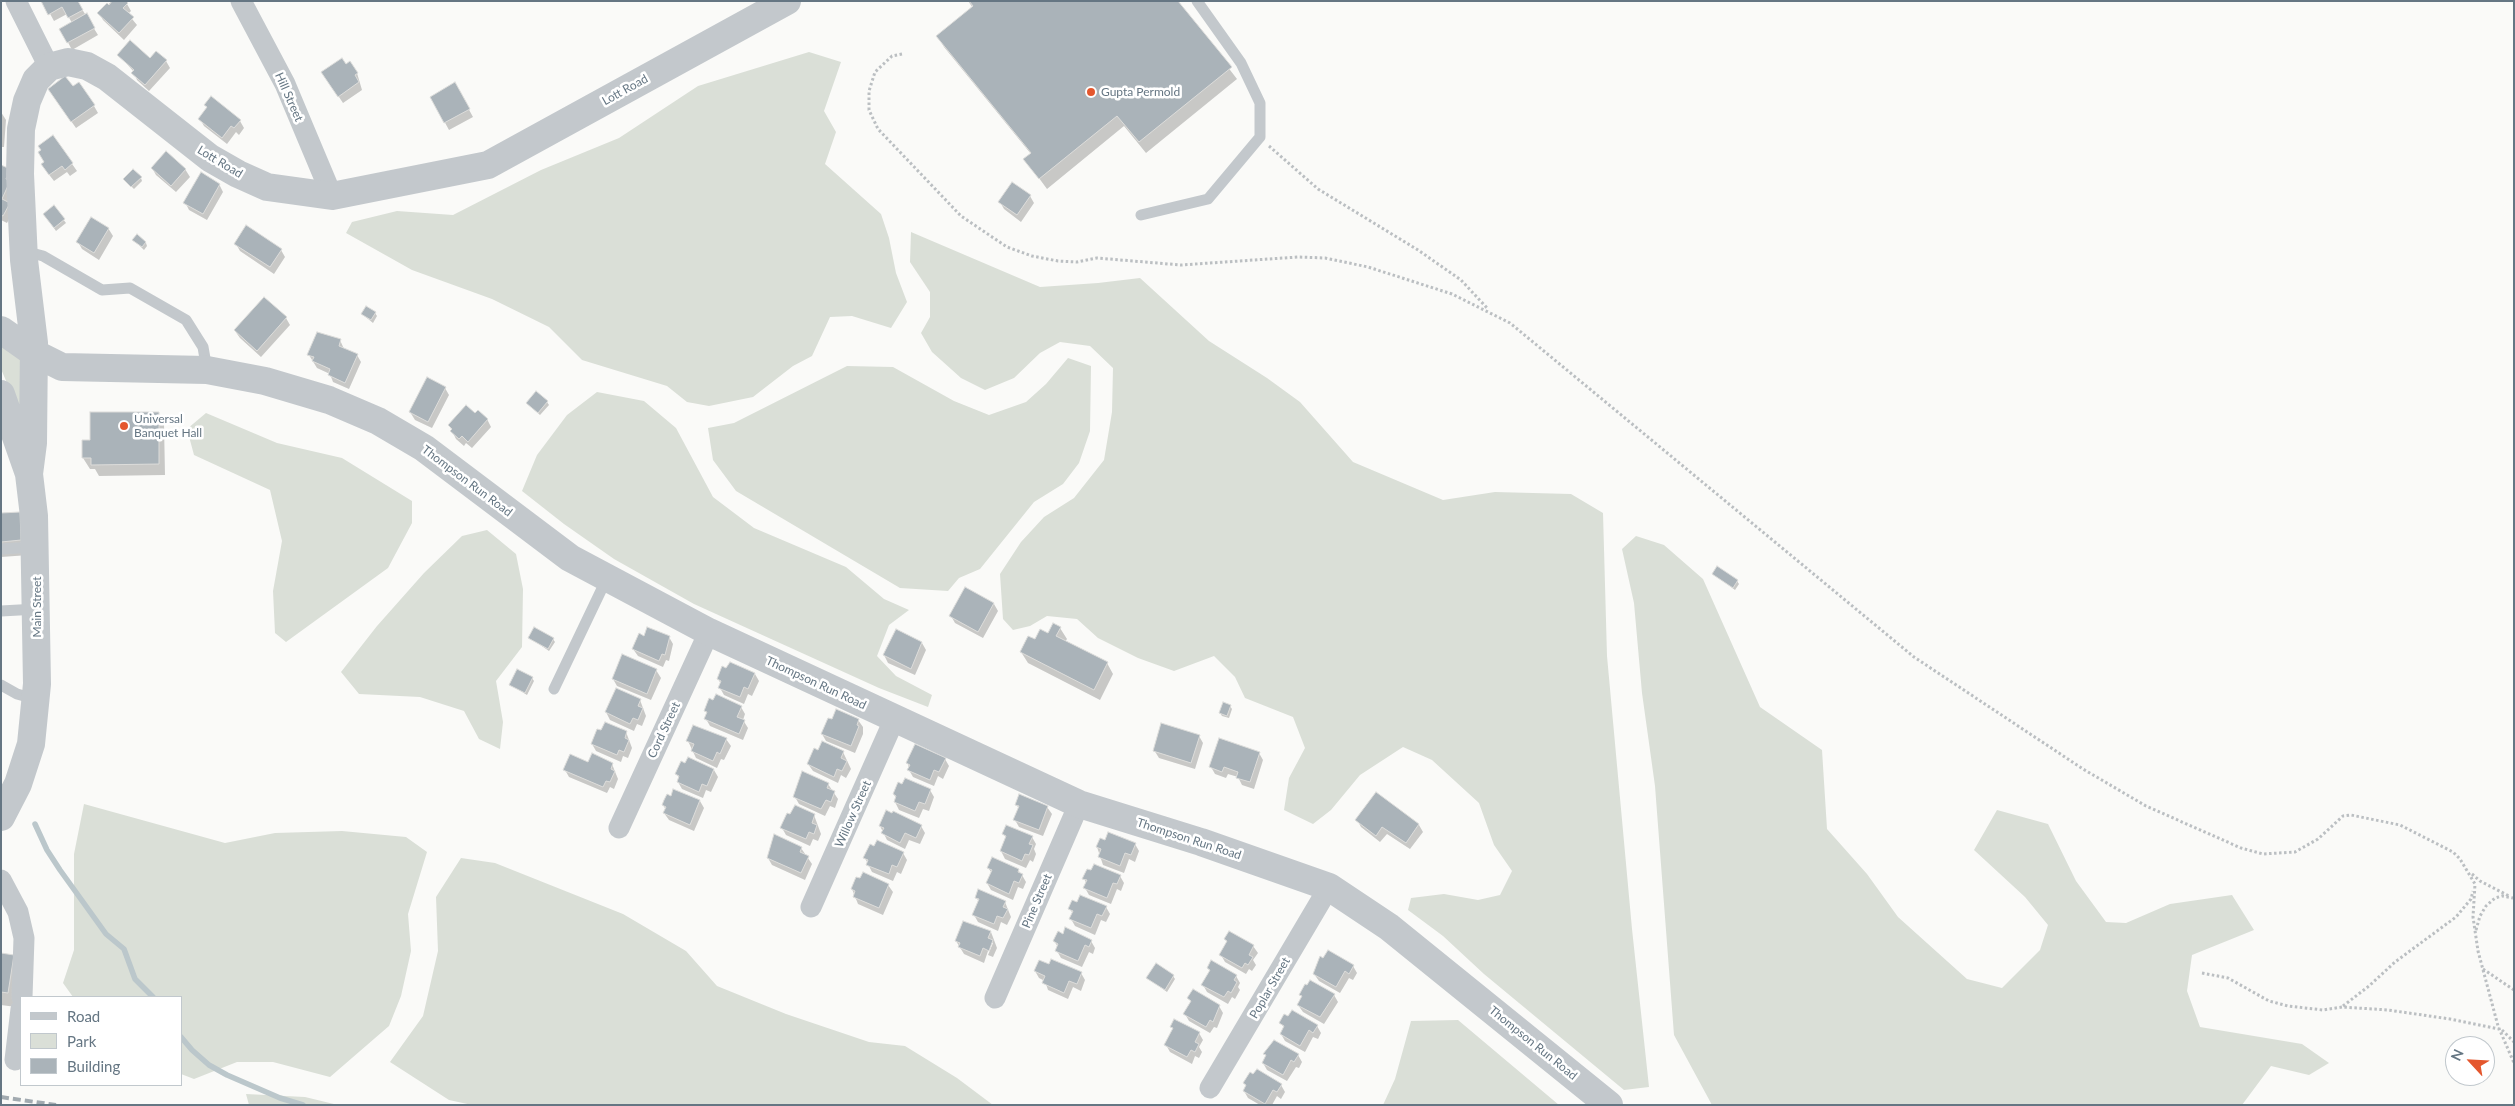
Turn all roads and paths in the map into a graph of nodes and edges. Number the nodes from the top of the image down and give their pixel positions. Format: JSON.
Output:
{"nodes":[{"id":1,"x":16,"y":1,"type":"edge"},
{"id":2,"x":241,"y":1,"type":"edge"},
{"id":3,"x":787,"y":1,"type":"edge"},
{"id":4,"x":1197,"y":1,"type":"edge"},
{"id":5,"x":902,"y":54,"type":"dead end"},
{"id":6,"x":49,"y":67,"type":"junction"},
{"id":7,"x":1260,"y":138,"type":"junction"},
{"id":8,"x":332,"y":196,"type":"junction"},
{"id":9,"x":1141,"y":215,"type":"dead end"},
{"id":10,"x":24,"y":251,"type":"junction"},
{"id":11,"x":1490,"y":311,"type":"junction"},
{"id":12,"x":1,"y":330,"type":"edge"},
{"id":13,"x":34,"y":353,"type":"junction"},
{"id":14,"x":207,"y":370,"type":"junction"},
{"id":15,"x":1,"y":394,"type":"edge"},
{"id":16,"x":29,"y":474,"type":"junction"},
{"id":17,"x":36,"y":547,"type":"junction"},
{"id":18,"x":1,"y":549,"type":"edge"},
{"id":19,"x":606,"y":578,"type":"junction"},
{"id":20,"x":37,"y":609,"type":"junction"},
{"id":21,"x":1,"y":611,"type":"edge"},
{"id":22,"x":709,"y":632,"type":"junction"},
{"id":23,"x":1,"y":685,"type":"edge"},
{"id":24,"x":554,"y":689,"type":"dead end"},
{"id":25,"x":36,"y":699,"type":"junction"},
{"id":26,"x":894,"y":720,"type":"junction"},
{"id":27,"x":1079,"y":804,"type":"junction"},
{"id":28,"x":1,"y":817,"type":"edge"},
{"id":29,"x":619,"y":828,"type":"dead end"},
{"id":30,"x":2468,"y":870,"type":"junction"},
{"id":31,"x":1,"y":880,"type":"edge"},
{"id":32,"x":2475,"y":884,"type":"junction"},
{"id":33,"x":1329,"y":887,"type":"junction"},
{"id":34,"x":2514,"y":898,"type":"edge"},
{"id":35,"x":811,"y":907,"type":"dead end"},
{"id":36,"x":2476,"y":939,"type":"junction"},
{"id":37,"x":2482,"y":969,"type":"junction"},
{"id":38,"x":2202,"y":973,"type":"dead end"},
{"id":39,"x":2514,"y":990,"type":"edge"},
{"id":40,"x":22,"y":996,"type":"edge"},
{"id":41,"x":995,"y":998,"type":"dead end"},
{"id":42,"x":2342,"y":1007,"type":"junction"},
{"id":43,"x":20,"y":1016,"type":"edge"},
{"id":44,"x":2498,"y":1024,"type":"junction"},
{"id":45,"x":2500,"y":1030,"type":"junction"},
{"id":46,"x":2514,"y":1042,"type":"edge"},
{"id":47,"x":14,"y":1060,"type":"dead end"},
{"id":48,"x":2514,"y":1063,"type":"edge"},
{"id":49,"x":1210,"y":1088,"type":"dead end"},
{"id":50,"x":1609,"y":1105,"type":"edge"}],
"edges":[{"from":1,"to":6,"type":"street"},
{"from":2,"to":8,"type":"street","name":"Hill Street"},
{"from":3,"to":8,"type":"street","name":"Lott Road"},
{"from":4,"to":7,"type":"lane"},
{"from":5,"to":11,"type":"path"},
{"from":6,"to":8,"type":"street","name":"Lott Road"},
{"from":6,"to":10,"type":"street"},
{"from":7,"to":9,"type":"lane"},
{"from":7,"to":11,"type":"path"},
{"from":10,"to":13,"type":"street"},
{"from":10,"to":14,"type":"lane"},
{"from":11,"to":30,"type":"path"},
{"from":12,"to":13,"type":"street","name":"Thompson Run Road"},
{"from":13,"to":14,"type":"street","name":"Thompson Run Road"},
{"from":13,"to":16,"type":"street"},
{"from":14,"to":19,"type":"street","name":"Thompson Run Road"},
{"from":15,"to":16,"type":"street","name":"Main Street"},
{"from":16,"to":17,"type":"street","name":"Main Street"},
{"from":17,"to":18,"type":"lane"},
{"from":17,"to":20,"type":"street","name":"Main Street"},
{"from":19,"to":22,"type":"street","name":"Thompson Run Road"},
{"from":19,"to":24,"type":"lane"},
{"from":20,"to":21,"type":"lane"},
{"from":20,"to":25,"type":"street","name":"Main Street"},
{"from":22,"to":26,"type":"street","name":"Thompson Run Road"},
{"from":22,"to":29,"type":"street","name":"Cord Street"},
{"from":23,"to":25,"type":"lane"},
{"from":25,"to":28,"type":"street","name":"Main Street"},
{"from":26,"to":27,"type":"street","name":"Thompson Run Road"},
{"from":26,"to":35,"type":"street","name":"Willow Street"},
{"from":27,"to":33,"type":"street","name":"Thompson Run Road"},
{"from":27,"to":41,"type":"street","name":"Pine Street"},
{"from":30,"to":32,"type":"path"},
{"from":30,"to":34,"type":"path"},
{"from":31,"to":40,"type":"street"},
{"from":32,"to":36,"type":"path"},
{"from":32,"to":42,"type":"path"},
{"from":33,"to":49,"type":"street","name":"Poplar Street"},
{"from":33,"to":50,"type":"street","name":"Thompson Run Road"},
{"from":34,"to":36,"type":"path"},
{"from":36,"to":37,"type":"path"},
{"from":37,"to":39,"type":"path"},
{"from":37,"to":44,"type":"path"},
{"from":38,"to":42,"type":"path"},
{"from":42,"to":45,"type":"path"},
{"from":43,"to":47,"type":"street"},
{"from":44,"to":45,"type":"path"},
{"from":44,"to":46,"type":"path"},
{"from":45,"to":48,"type":"path"}]}
